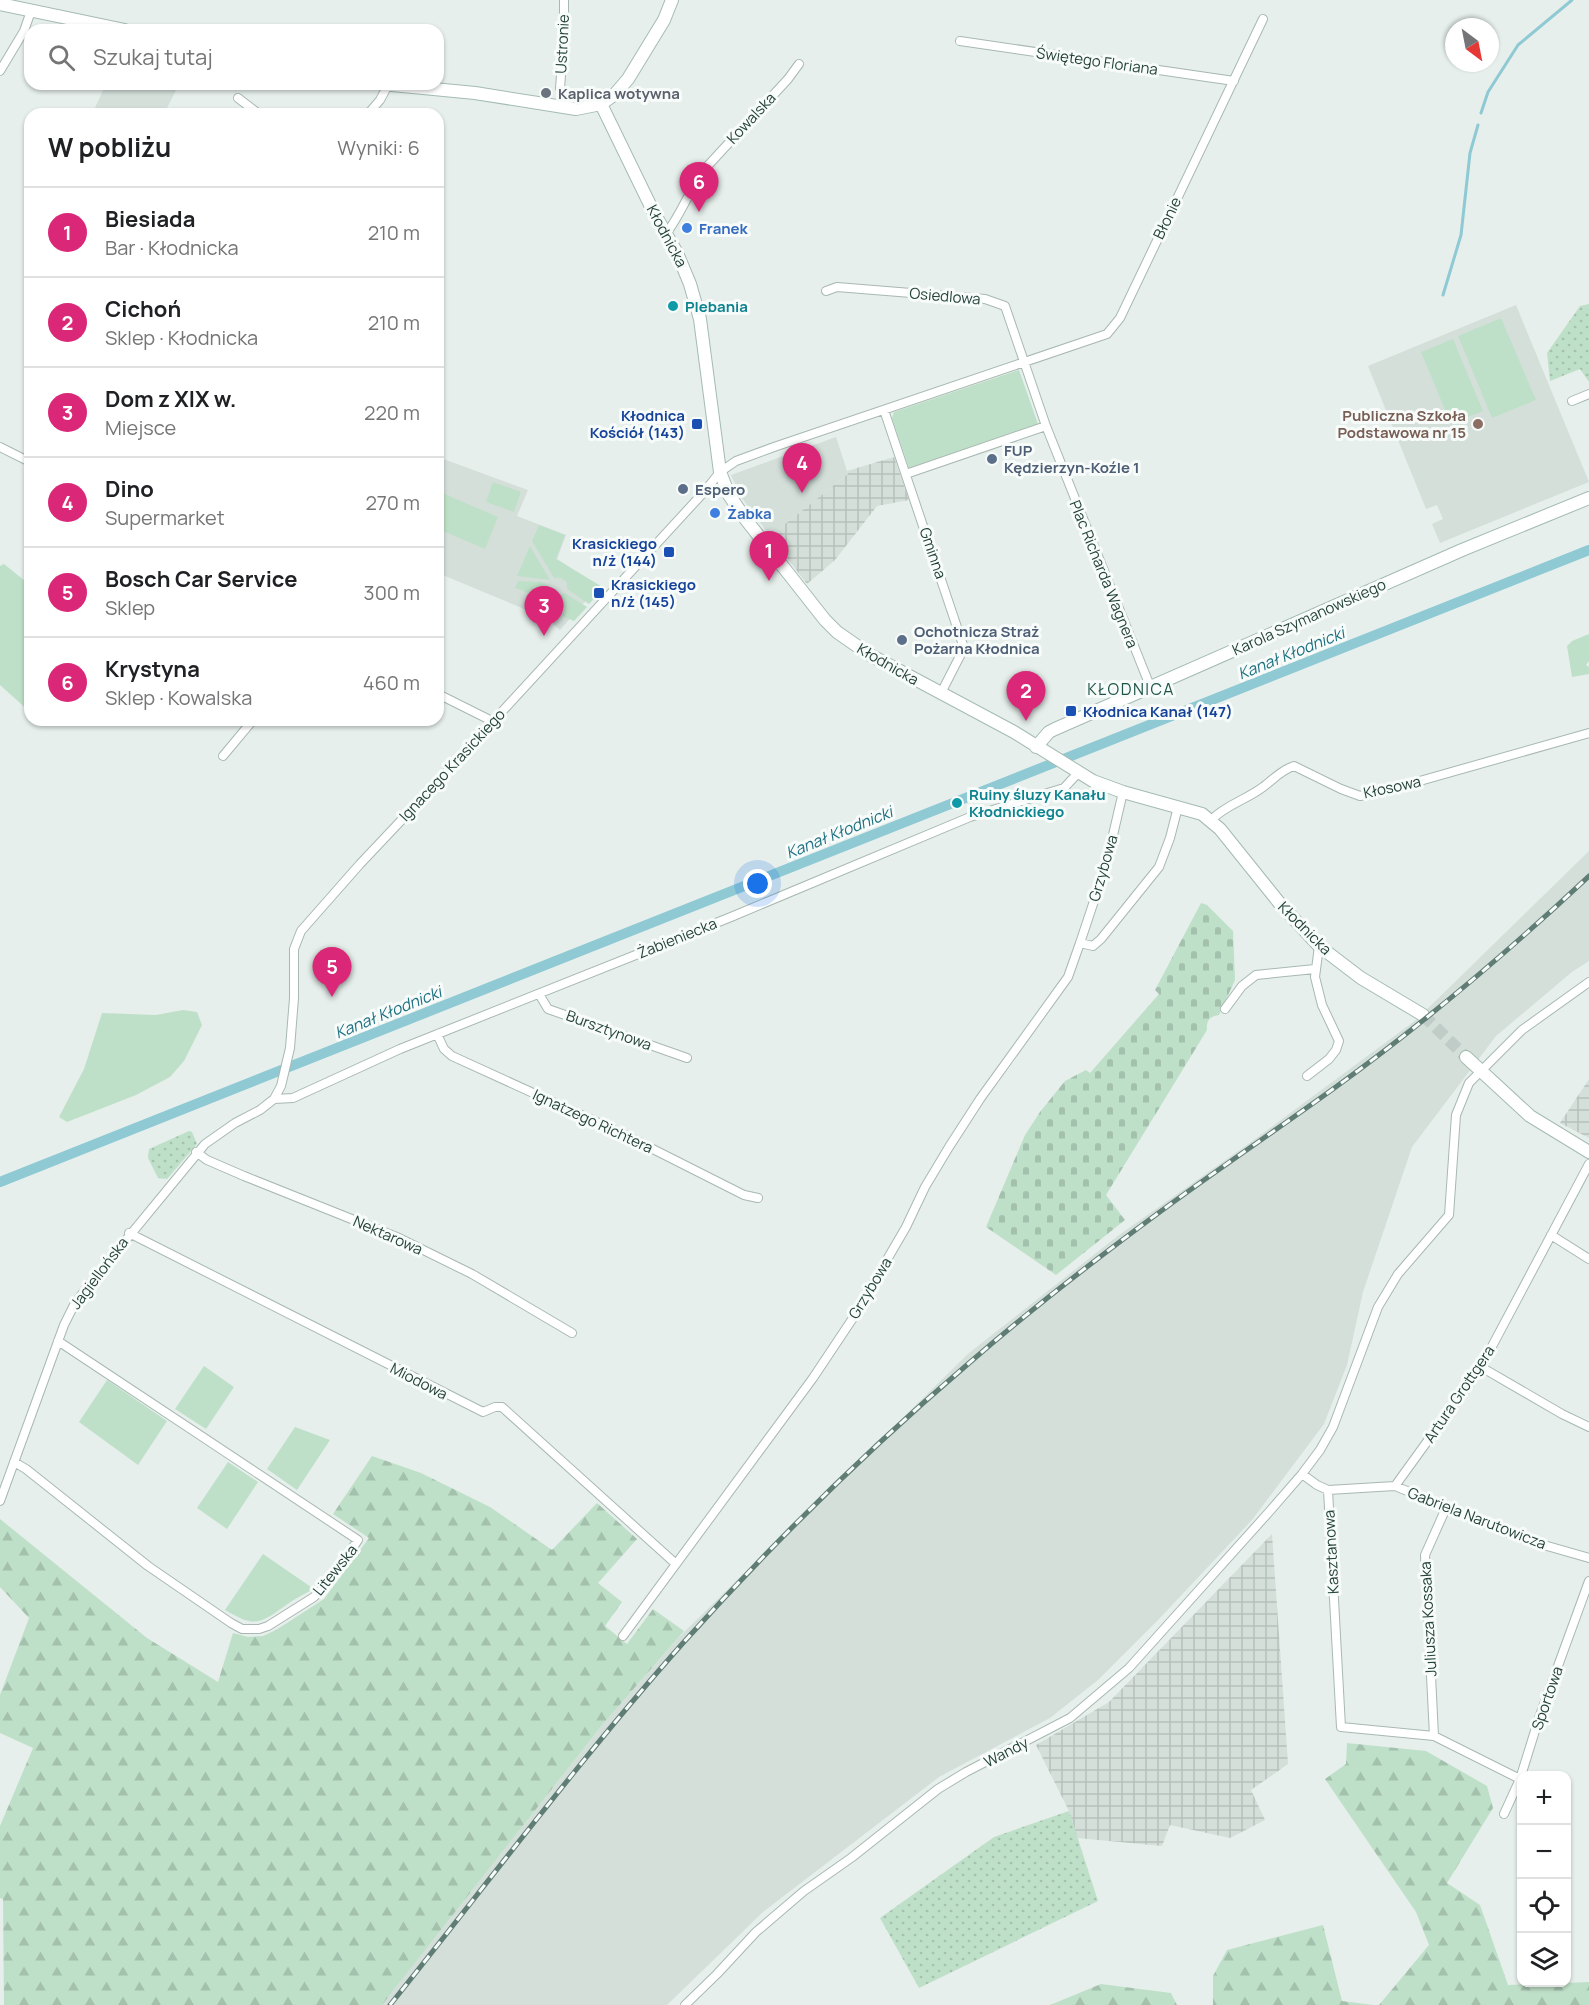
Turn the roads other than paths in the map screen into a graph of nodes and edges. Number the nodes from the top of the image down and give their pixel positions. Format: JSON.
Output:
{"nodes":[{"id":1,"x":564,"y":0,"type":"edge"},
{"id":2,"x":672,"y":0,"type":"edge"},
{"id":3,"x":0,"y":4,"type":"edge"},
{"id":4,"x":31,"y":10,"type":"junction"},
{"id":5,"x":1263,"y":19,"type":"dead end"},
{"id":6,"x":26,"y":24,"type":"edge"},
{"id":7,"x":96,"y":24,"type":"edge"},
{"id":8,"x":24,"y":31,"type":"edge"},
{"id":9,"x":960,"y":41,"type":"dead end"},
{"id":10,"x":799,"y":64,"type":"dead end"},
{"id":11,"x":0,"y":71,"type":"edge"},
{"id":12,"x":1234,"y":81,"type":"junction"},
{"id":13,"x":560,"y":88,"type":"dead end"},
{"id":14,"x":383,"y":90,"type":"edge"},
{"id":15,"x":441,"y":90,"type":"edge"},
{"id":16,"x":238,"y":99,"type":"dead end"},
{"id":17,"x":602,"y":104,"type":"junction"},
{"id":18,"x":251,"y":108,"type":"edge"},
{"id":19,"x":373,"y":108,"type":"edge"},
{"id":20,"x":666,"y":234,"type":"junction"},
{"id":21,"x":826,"y":291,"type":"dead end"},
{"id":22,"x":1023,"y":362,"type":"junction"},
{"id":23,"x":1589,"y":394,"type":"edge"},
{"id":24,"x":1572,"y":401,"type":"dead end"},
{"id":25,"x":884,"y":410,"type":"junction"},
{"id":26,"x":1046,"y":426,"type":"junction"},
{"id":27,"x":0,"y":447,"type":"edge"},
{"id":28,"x":24,"y":459,"type":"edge"},
{"id":29,"x":720,"y":472,"type":"junction"},
{"id":30,"x":906,"y":474,"type":"junction"},
{"id":31,"x":1589,"y":498,"type":"edge"},
{"id":32,"x":1150,"y":686,"type":"junction"},
{"id":33,"x":941,"y":693,"type":"junction"},
{"id":34,"x":444,"y":697,"type":"edge"},
{"id":35,"x":492,"y":722,"type":"junction"},
{"id":36,"x":248,"y":726,"type":"edge"},
{"id":37,"x":1589,"y":733,"type":"edge"},
{"id":38,"x":1036,"y":747,"type":"junction"},
{"id":39,"x":223,"y":756,"type":"dead end"},
{"id":40,"x":1075,"y":771,"type":"junction"},
{"id":41,"x":1123,"y":792,"type":"junction"},
{"id":42,"x":1178,"y":807,"type":"junction"},
{"id":43,"x":1211,"y":820,"type":"junction"},
{"id":44,"x":1080,"y":943,"type":"junction"},
{"id":45,"x":1320,"y":946,"type":"junction"},
{"id":46,"x":1315,"y":969,"type":"junction"},
{"id":47,"x":1589,"y":982,"type":"edge"},
{"id":48,"x":539,"y":994,"type":"junction"},
{"id":49,"x":1225,"y":1009,"type":"dead end"},
{"id":50,"x":1423,"y":1015,"type":"tunnel mouth"},
{"id":51,"x":437,"y":1035,"type":"junction"},
{"id":52,"x":1466,"y":1057,"type":"tunnel mouth"},
{"id":53,"x":687,"y":1058,"type":"dead end"},
{"id":54,"x":1481,"y":1071,"type":"junction"},
{"id":55,"x":1307,"y":1077,"type":"dead end"},
{"id":56,"x":274,"y":1099,"type":"junction"},
{"id":57,"x":196,"y":1152,"type":"junction"},
{"id":58,"x":1589,"y":1152,"type":"edge"},
{"id":59,"x":1589,"y":1164,"type":"edge"},
{"id":60,"x":758,"y":1198,"type":"dead end"},
{"id":61,"x":129,"y":1233,"type":"junction"},
{"id":62,"x":1551,"y":1235,"type":"junction"},
{"id":63,"x":1589,"y":1259,"type":"edge"},
{"id":64,"x":572,"y":1333,"type":"dead end"},
{"id":65,"x":58,"y":1341,"type":"junction"},
{"id":66,"x":1481,"y":1366,"type":"junction"},
{"id":67,"x":1589,"y":1427,"type":"edge"},
{"id":68,"x":14,"y":1462,"type":"junction"},
{"id":69,"x":1302,"y":1474,"type":"junction"},
{"id":70,"x":1395,"y":1486,"type":"junction"},
{"id":71,"x":1328,"y":1490,"type":"junction"},
{"id":72,"x":0,"y":1501,"type":"edge"},
{"id":73,"x":1446,"y":1508,"type":"junction"},
{"id":74,"x":1589,"y":1558,"type":"edge"},
{"id":75,"x":676,"y":1564,"type":"junction"},
{"id":76,"x":1589,"y":1581,"type":"edge"},
{"id":77,"x":623,"y":1636,"type":"dead end"},
{"id":78,"x":1434,"y":1736,"type":"junction"},
{"id":79,"x":1522,"y":1771,"type":"edge"},
{"id":80,"x":1517,"y":1778,"type":"edge"},
{"id":81,"x":1517,"y":1786,"type":"edge"},
{"id":82,"x":1504,"y":1814,"type":"dead end"},
{"id":83,"x":685,"y":2005,"type":"edge"}],
"edges":[{"from":1,"to":13,"type":"street","name":"Ustronie"},
{"from":2,"to":17,"type":"main road"},
{"from":3,"to":4,"type":"main road"},
{"from":4,"to":6,"type":"street"},
{"from":4,"to":7,"type":"main road"},
{"from":5,"to":12,"type":"street","name":"Błonie"},
{"from":8,"to":11,"type":"street"},
{"from":9,"to":12,"type":"street","name":"Świętego Floriana"},
{"from":10,"to":20,"type":"street","name":"Kowalska"},
{"from":12,"to":22,"type":"street","name":"Błonie"},
{"from":14,"to":19,"type":"street"},
{"from":15,"to":17,"type":"main road"},
{"from":16,"to":18,"type":"street"},
{"from":17,"to":20,"type":"main road","name":"Kłodnicka"},
{"from":20,"to":29,"type":"main road","name":"Kłodnicka"},
{"from":21,"to":22,"type":"street","name":"Osiedlowa"},
{"from":22,"to":25,"type":"street"},
{"from":22,"to":26,"type":"street","name":"Plac Richarda Wagnera"},
{"from":23,"to":24,"type":"street"},
{"from":25,"to":29,"type":"street"},
{"from":25,"to":30,"type":"street","name":"Gminna"},
{"from":26,"to":30,"type":"street"},
{"from":26,"to":32,"type":"street","name":"Plac Richarda Wagnera"},
{"from":27,"to":28,"type":"street"},
{"from":29,"to":33,"type":"main road","name":"Kłodnicka"},
{"from":29,"to":35,"type":"street","name":"Ignacego Krasickiego"},
{"from":30,"to":33,"type":"street","name":"Gminna"},
{"from":31,"to":32,"type":"main road","name":"Karola Szymanowskiego"},
{"from":32,"to":38,"type":"main road","name":"Karola Szymanowskiego"},
{"from":33,"to":38,"type":"main road","name":"Kłodnicka"},
{"from":34,"to":35,"type":"street"},
{"from":35,"to":56,"type":"street","name":"Ignacego Krasickiego"},
{"from":36,"to":39,"type":"street"},
{"from":37,"to":43,"type":"street","name":"Kłosowa"},
{"from":38,"to":40,"type":"main road","name":"Kłodnicka"},
{"from":40,"to":41,"type":"main road","name":"Kłodnicka"},
{"from":40,"to":48,"type":"street","name":"Żabieniecka"},
{"from":41,"to":42,"type":"main road","name":"Kłodnicka"},
{"from":41,"to":44,"type":"street","name":"Grzybowa"},
{"from":42,"to":43,"type":"main road","name":"Kłodnicka"},
{"from":42,"to":44,"type":"street","name":"Grzybowa"},
{"from":43,"to":45,"type":"main road","name":"Kłodnicka"},
{"from":44,"to":75,"type":"street","name":"Grzybowa"},
{"from":45,"to":46,"type":"street"},
{"from":45,"to":50,"type":"main road","name":"Kłodnicka"},
{"from":46,"to":49,"type":"street"},
{"from":46,"to":55,"type":"street"},
{"from":47,"to":54,"type":"street"},
{"from":48,"to":51,"type":"street","name":"Żabieniecka"},
{"from":48,"to":53,"type":"street","name":"Bursztynowa"},
{"from":51,"to":56,"type":"street","name":"Żabieniecka"},
{"from":51,"to":60,"type":"street","name":"Ignatzego Richtera"},
{"from":52,"to":54,"type":"main road"},
{"from":54,"to":58,"type":"main road"},
{"from":54,"to":69,"type":"street"},
{"from":56,"to":57,"type":"street","name":"Jagiellońska"},
{"from":57,"to":61,"type":"street","name":"Jagiellońska"},
{"from":57,"to":64,"type":"street","name":"Nektarowa"},
{"from":59,"to":62,"type":"street","name":"Artura Grottgera"},
{"from":61,"to":65,"type":"street","name":"Jagiellońska"},
{"from":61,"to":75,"type":"street","name":"Miodowa"},
{"from":62,"to":63,"type":"street"},
{"from":62,"to":66,"type":"street","name":"Artura Grottgera"},
{"from":65,"to":68,"type":"street","name":"Jagiellońska"},
{"from":65,"to":68,"type":"street","name":"Litewska"},
{"from":66,"to":67,"type":"street"},
{"from":66,"to":70,"type":"street","name":"Artura Grottgera"},
{"from":68,"to":72,"type":"street","name":"Jagiellońska"},
{"from":69,"to":71,"type":"street","name":"Kasztanowa"},
{"from":69,"to":83,"type":"street","name":"Wandy"},
{"from":70,"to":71,"type":"street","name":"Gabriela Narutowicza"},
{"from":70,"to":73,"type":"street","name":"Gabriela Narutowicza"},
{"from":71,"to":78,"type":"street","name":"Kasztanowa"},
{"from":73,"to":74,"type":"street","name":"Gabriela Narutowicza"},
{"from":73,"to":78,"type":"street","name":"Juliusza Kossaka"},
{"from":75,"to":77,"type":"street","name":"Grzybowa"},
{"from":76,"to":79,"type":"street","name":"Sportowa"},
{"from":78,"to":80,"type":"street","name":"Kasztanowa"},
{"from":81,"to":82,"type":"street","name":"Sportowa"}]}
